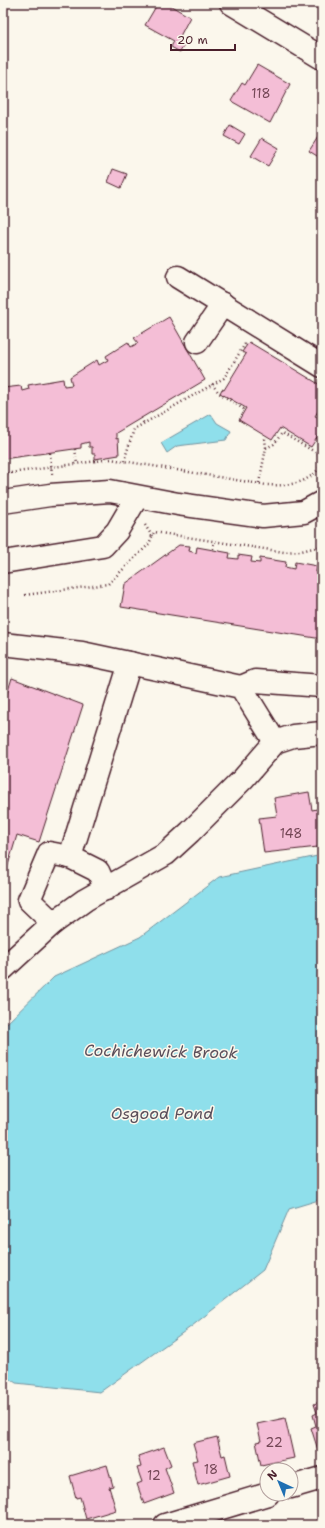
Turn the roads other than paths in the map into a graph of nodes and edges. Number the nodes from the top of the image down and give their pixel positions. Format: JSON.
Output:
{"nodes":[{"id":1,"x":231,"y":3,"type":"edge"},
{"id":2,"x":322,"y":58,"type":"edge"},
{"id":3,"x":178,"y":278,"type":"dead end"},
{"id":4,"x":223,"y":304,"type":"junction"},
{"id":5,"x":197,"y":342,"type":"dead end"},
{"id":6,"x":322,"y":366,"type":"edge"},
{"id":7,"x":137,"y":497,"type":"junction"},
{"id":8,"x":3,"y":502,"type":"edge"},
{"id":9,"x":322,"y":502,"type":"edge"},
{"id":10,"x":3,"y":562,"type":"edge"},
{"id":11,"x":3,"y":644,"type":"edge"},
{"id":12,"x":130,"y":663,"type":"junction"},
{"id":13,"x":322,"y":686,"type":"edge"},
{"id":14,"x":240,"y":687,"type":"junction"},
{"id":15,"x":322,"y":733,"type":"edge"},
{"id":16,"x":275,"y":742,"type":"junction"},
{"id":17,"x":70,"y":857,"type":"junction"},
{"id":18,"x":106,"y":889,"type":"junction"},
{"id":19,"x":53,"y":923,"type":"junction"},
{"id":20,"x":3,"y":968,"type":"edge"},
{"id":21,"x":322,"y":1478,"type":"edge"},
{"id":22,"x":299,"y":1485,"type":"edge"},
{"id":23,"x":259,"y":1497,"type":"edge"},
{"id":24,"x":165,"y":1525,"type":"edge"}],
"edges":[{"from":1,"to":2,"type":"street"},
{"from":3,"to":4,"type":"street"},
{"from":4,"to":5,"type":"street"},
{"from":4,"to":6,"type":"street"},
{"from":7,"to":8,"type":"street"},
{"from":7,"to":9,"type":"street"},
{"from":7,"to":10,"type":"street"},
{"from":11,"to":12,"type":"street"},
{"from":12,"to":14,"type":"street"},
{"from":12,"to":17,"type":"street"},
{"from":13,"to":14,"type":"street"},
{"from":14,"to":16,"type":"street"},
{"from":15,"to":16,"type":"street"},
{"from":16,"to":18,"type":"street"},
{"from":17,"to":18,"type":"street"},
{"from":17,"to":19,"type":"street"},
{"from":18,"to":19,"type":"street"},
{"from":19,"to":20,"type":"street"},
{"from":21,"to":22,"type":"street"},
{"from":23,"to":24,"type":"street"}]}
